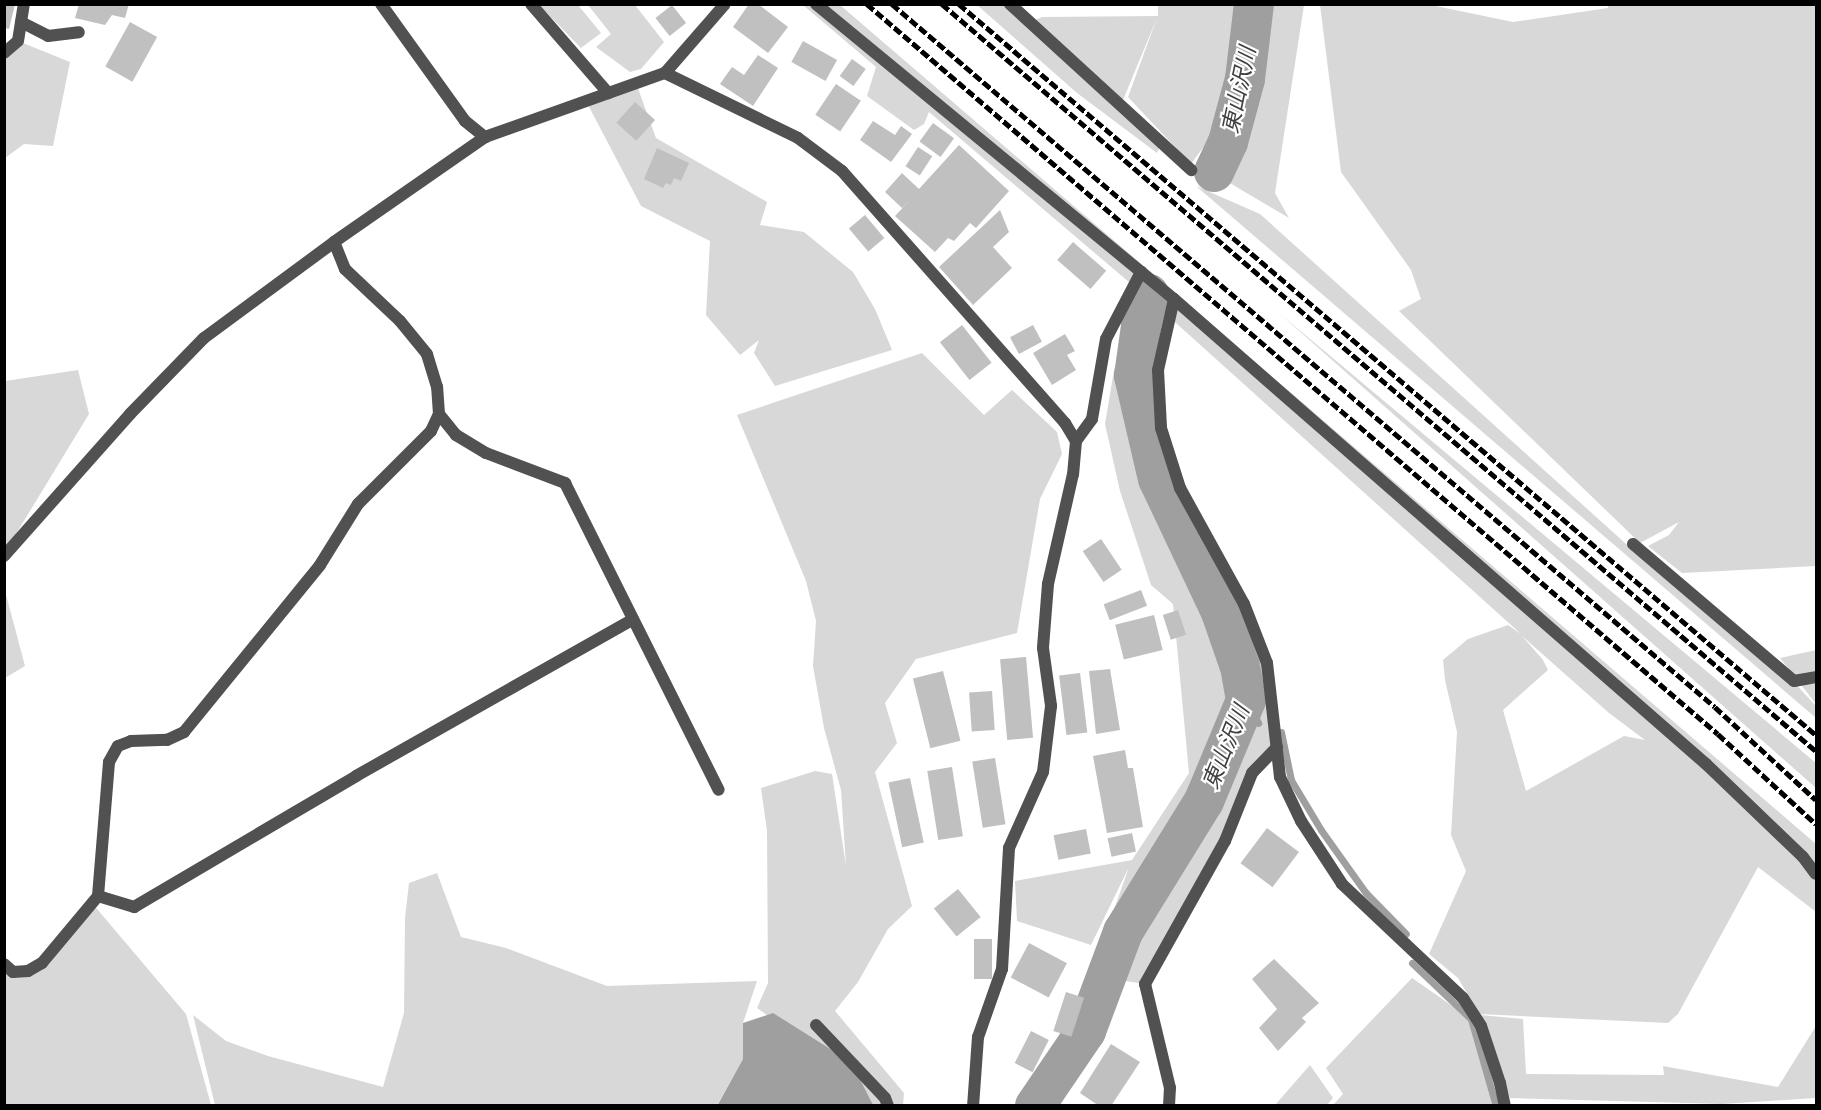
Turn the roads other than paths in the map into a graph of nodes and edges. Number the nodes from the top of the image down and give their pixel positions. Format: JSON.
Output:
{"nodes":[{"id":1,"x":24,"y":4,"type":"edge"},
{"id":2,"x":381,"y":4,"type":"edge"},
{"id":3,"x":531,"y":4,"type":"edge"},
{"id":4,"x":725,"y":4,"type":"edge"},
{"id":5,"x":816,"y":4,"type":"edge"},
{"id":6,"x":1010,"y":4,"type":"edge"},
{"id":7,"x":21,"y":22,"type":"junction"},
{"id":8,"x":79,"y":32,"type":"dead end"},
{"id":9,"x":4,"y":53,"type":"edge"},
{"id":10,"x":665,"y":73,"type":"junction"},
{"id":11,"x":608,"y":93,"type":"junction"},
{"id":12,"x":485,"y":137,"type":"junction"},
{"id":13,"x":1191,"y":170,"type":"dead end"},
{"id":14,"x":334,"y":242,"type":"junction"},
{"id":15,"x":1141,"y":272,"type":"junction"},
{"id":16,"x":1174,"y":299,"type":"junction"},
{"id":17,"x":439,"y":414,"type":"junction"},
{"id":18,"x":1076,"y":441,"type":"junction"},
{"id":19,"x":1633,"y":544,"type":"dead end"},
{"id":20,"x":4,"y":556,"type":"edge"},
{"id":21,"x":633,"y":619,"type":"junction"},
{"id":22,"x":1816,"y":677,"type":"edge"},
{"id":23,"x":1277,"y":747,"type":"junction"},
{"id":24,"x":718,"y":790,"type":"dead end"},
{"id":25,"x":1816,"y":874,"type":"edge"},
{"id":26,"x":98,"y":896,"type":"junction"},
{"id":27,"x":4,"y":964,"type":"edge"},
{"id":28,"x":816,"y":1025,"type":"dead end"},
{"id":29,"x":888,"y":1106,"type":"edge"},
{"id":30,"x":973,"y":1106,"type":"edge"},
{"id":31,"x":1169,"y":1106,"type":"edge"},
{"id":32,"x":1505,"y":1106,"type":"edge"}],
"edges":[{"from":1,"to":7,"type":"street"},
{"from":2,"to":12,"type":"street"},
{"from":3,"to":11,"type":"street"},
{"from":4,"to":10,"type":"street"},
{"from":5,"to":15,"type":"street"},
{"from":6,"to":13,"type":"street"},
{"from":7,"to":8,"type":"street"},
{"from":7,"to":9,"type":"street"},
{"from":10,"to":11,"type":"street"},
{"from":10,"to":18,"type":"street"},
{"from":11,"to":12,"type":"street"},
{"from":12,"to":14,"type":"street"},
{"from":14,"to":17,"type":"street"},
{"from":14,"to":20,"type":"street"},
{"from":15,"to":16,"type":"street"},
{"from":15,"to":18,"type":"street"},
{"from":16,"to":23,"type":"street"},
{"from":16,"to":25,"type":"street"},
{"from":17,"to":21,"type":"street"},
{"from":17,"to":26,"type":"street"},
{"from":18,"to":30,"type":"street"},
{"from":19,"to":22,"type":"street"},
{"from":21,"to":24,"type":"street"},
{"from":21,"to":26,"type":"street"},
{"from":23,"to":31,"type":"street"},
{"from":23,"to":32,"type":"street"},
{"from":26,"to":27,"type":"street"},
{"from":28,"to":29,"type":"street"}]}
